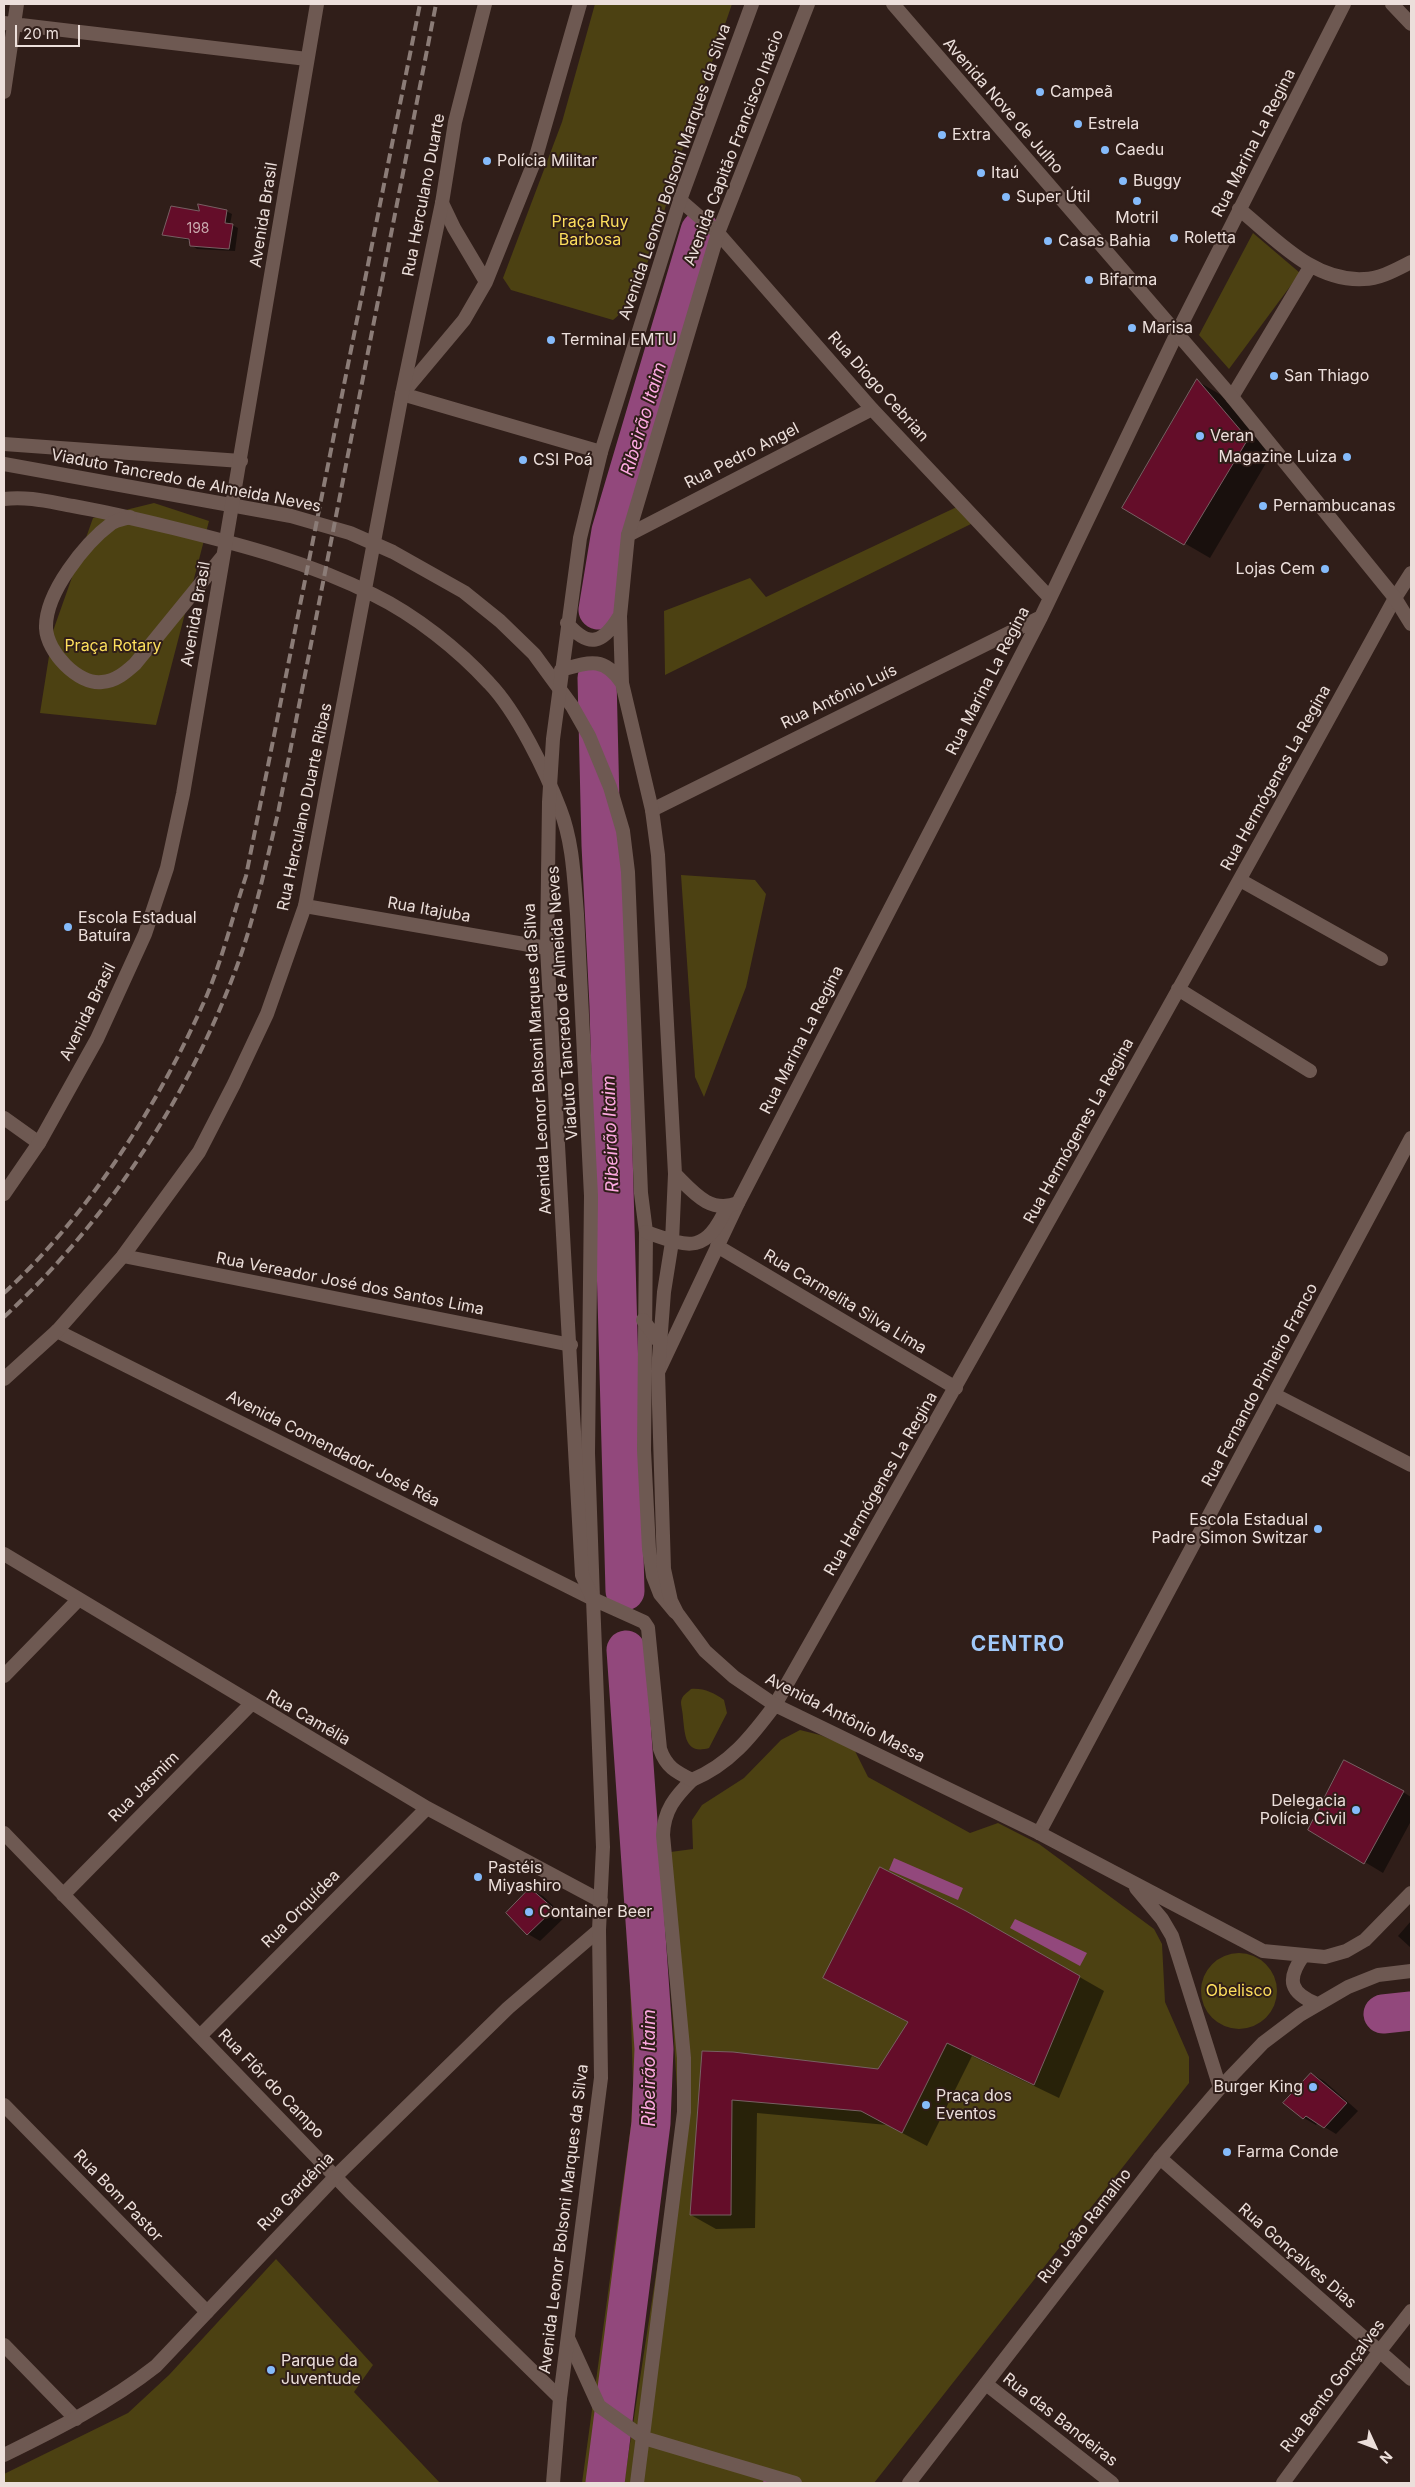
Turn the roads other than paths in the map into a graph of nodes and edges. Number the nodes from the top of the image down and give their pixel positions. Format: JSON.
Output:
{"nodes":[{"id":1,"x":17,"y":4,"type":"edge"},
{"id":2,"x":317,"y":4,"type":"edge"},
{"id":3,"x":485,"y":4,"type":"edge"},
{"id":4,"x":580,"y":4,"type":"edge"},
{"id":5,"x":752,"y":4,"type":"edge"},
{"id":6,"x":808,"y":4,"type":"edge"},
{"id":7,"x":893,"y":4,"type":"edge"},
{"id":8,"x":1344,"y":4,"type":"edge"},
{"id":9,"x":1392,"y":4,"type":"edge"},
{"id":10,"x":1409,"y":16,"type":"edge"},
{"id":11,"x":9,"y":23,"type":"edge"},
{"id":12,"x":307,"y":59,"type":"junction"},
{"id":13,"x":4,"y":92,"type":"edge"},
{"id":14,"x":680,"y":200,"type":"junction"},
{"id":15,"x":442,"y":203,"type":"junction"},
{"id":16,"x":1239,"y":209,"type":"junction"},
{"id":17,"x":718,"y":233,"type":"junction"},
{"id":18,"x":1411,"y":262,"type":"edge"},
{"id":19,"x":1310,"y":267,"type":"junction"},
{"id":20,"x":486,"y":282,"type":"junction"},
{"id":21,"x":1176,"y":333,"type":"junction"},
{"id":22,"x":402,"y":394,"type":"junction"},
{"id":23,"x":1232,"y":397,"type":"junction"},
{"id":24,"x":872,"y":409,"type":"junction"},
{"id":25,"x":4,"y":444,"type":"edge"},
{"id":26,"x":601,"y":452,"type":"junction"},
{"id":27,"x":240,"y":461,"type":"junction"},
{"id":28,"x":4,"y":464,"type":"edge"},
{"id":29,"x":4,"y":499,"type":"edge"},
{"id":30,"x":130,"y":516,"type":"junction"},
{"id":31,"x":628,"y":535,"type":"junction"},
{"id":32,"x":223,"y":555,"type":"junction"},
{"id":33,"x":1411,"y":573,"type":"edge"},
{"id":34,"x":1050,"y":598,"type":"junction"},
{"id":35,"x":1395,"y":598,"type":"junction"},
{"id":36,"x":620,"y":616,"type":"junction"},
{"id":37,"x":1041,"y":617,"type":"junction"},
{"id":38,"x":567,"y":623,"type":"junction"},
{"id":39,"x":1411,"y":624,"type":"edge"},
{"id":40,"x":562,"y":670,"type":"junction"},
{"id":41,"x":622,"y":683,"type":"junction"},
{"id":42,"x":652,"y":810,"type":"junction"},
{"id":43,"x":1240,"y":880,"type":"junction"},
{"id":44,"x":305,"y":906,"type":"junction"},
{"id":45,"x":547,"y":948,"type":"junction"},
{"id":46,"x":1380,"y":959,"type":"dead end"},
{"id":47,"x":1178,"y":989,"type":"junction"},
{"id":48,"x":1310,"y":1072,"type":"dead end"},
{"id":49,"x":4,"y":1118,"type":"edge"},
{"id":50,"x":1411,"y":1138,"type":"edge"},
{"id":51,"x":39,"y":1143,"type":"junction"},
{"id":52,"x":675,"y":1174,"type":"junction"},
{"id":53,"x":4,"y":1194,"type":"edge"},
{"id":54,"x":592,"y":1196,"type":"joint"},
{"id":55,"x":733,"y":1205,"type":"junction"},
{"id":56,"x":646,"y":1232,"type":"junction"},
{"id":57,"x":672,"y":1242,"type":"junction"},
{"id":58,"x":717,"y":1246,"type":"junction"},
{"id":59,"x":123,"y":1256,"type":"junction"},
{"id":60,"x":644,"y":1320,"type":"junction"},
{"id":61,"x":57,"y":1331,"type":"junction"},
{"id":62,"x":660,"y":1343,"type":"junction"},
{"id":63,"x":571,"y":1345,"type":"junction"},
{"id":64,"x":658,"y":1371,"type":"junction"},
{"id":65,"x":4,"y":1379,"type":"edge"},
{"id":66,"x":956,"y":1388,"type":"junction"},
{"id":67,"x":1275,"y":1395,"type":"junction"},
{"id":68,"x":1411,"y":1465,"type":"edge"},
{"id":69,"x":4,"y":1554,"type":"edge"},
{"id":70,"x":592,"y":1599,"type":"junction"},
{"id":71,"x":78,"y":1600,"type":"junction"},
{"id":72,"x":677,"y":1613,"type":"junction"},
{"id":73,"x":4,"y":1676,"type":"edge"},
{"id":74,"x":251,"y":1704,"type":"junction"},
{"id":75,"x":775,"y":1705,"type":"junction"},
{"id":76,"x":692,"y":1780,"type":"junction"},
{"id":77,"x":426,"y":1808,"type":"junction"},
{"id":78,"x":4,"y":1833,"type":"edge"},
{"id":79,"x":1039,"y":1833,"type":"junction"},
{"id":80,"x":1130,"y":1882,"type":"junction"},
{"id":81,"x":1411,"y":1893,"type":"edge"},
{"id":82,"x":62,"y":1895,"type":"junction"},
{"id":83,"x":601,"y":1901,"type":"junction"},
{"id":84,"x":599,"y":1930,"type":"junction"},
{"id":85,"x":1303,"y":1956,"type":"junction"},
{"id":86,"x":1411,"y":1972,"type":"edge"},
{"id":87,"x":1317,"y":2004,"type":"junction"},
{"id":88,"x":200,"y":2036,"type":"junction"},
{"id":89,"x":1220,"y":2088,"type":"junction"},
{"id":90,"x":4,"y":2105,"type":"edge"},
{"id":91,"x":1160,"y":2158,"type":"junction"},
{"id":92,"x":336,"y":2176,"type":"junction"},
{"id":93,"x":1411,"y":2311,"type":"edge"},
{"id":94,"x":206,"y":2312,"type":"junction"},
{"id":95,"x":568,"y":2338,"type":"junction"},
{"id":96,"x":4,"y":2345,"type":"edge"},
{"id":97,"x":1379,"y":2352,"type":"junction"},
{"id":98,"x":1411,"y":2379,"type":"edge"},
{"id":99,"x":986,"y":2384,"type":"junction"},
{"id":100,"x":560,"y":2398,"type":"junction"},
{"id":101,"x":76,"y":2419,"type":"junction"},
{"id":102,"x":644,"y":2438,"type":"junction"},
{"id":103,"x":4,"y":2455,"type":"edge"},
{"id":104,"x":553,"y":2483,"type":"edge"},
{"id":105,"x":637,"y":2483,"type":"edge"},
{"id":106,"x":795,"y":2483,"type":"edge"},
{"id":107,"x":909,"y":2483,"type":"edge"},
{"id":108,"x":1112,"y":2483,"type":"edge"},
{"id":109,"x":1283,"y":2483,"type":"edge"}],
"edges":[{"from":1,"to":11,"type":"street"},
{"from":2,"to":12,"type":"street","name":"Avenida Brasil"},
{"from":3,"to":15,"type":"street","name":"Rua Herculano Duarte"},
{"from":4,"to":20,"type":"street"},
{"from":5,"to":14,"type":"street","name":"Avenida Leonor Bolsoni Marques da Silva"},
{"from":6,"to":17,"type":"street","name":"Avenida Capitão Francisco Inácio"},
{"from":7,"to":21,"type":"street","name":"Avenida Nove de Julho"},
{"from":8,"to":16,"type":"street","name":"Rua Marina La Regina"},
{"from":9,"to":10,"type":"street"},
{"from":11,"to":12,"type":"street"},
{"from":11,"to":13,"type":"street"},
{"from":12,"to":27,"type":"street","name":"Avenida Brasil"},
{"from":14,"to":17,"type":"street","name":"Rua Diogo Cebrian"},
{"from":14,"to":26,"type":"street","name":"Avenida Leonor Bolsoni Marques da Silva"},
{"from":15,"to":20,"type":"street"},
{"from":15,"to":22,"type":"street","name":"Rua Herculano Duarte"},
{"from":16,"to":19,"type":"street"},
{"from":16,"to":21,"type":"street","name":"Rua Marina La Regina"},
{"from":17,"to":24,"type":"street","name":"Rua Diogo Cebrian"},
{"from":17,"to":31,"type":"street","name":"Avenida Capitão Francisco Inácio"},
{"from":18,"to":19,"type":"street"},
{"from":19,"to":23,"type":"street"},
{"from":20,"to":22,"type":"street"},
{"from":21,"to":23,"type":"street","name":"Avenida Nove de Julho"},
{"from":21,"to":34,"type":"street","name":"Rua Marina La Regina"},
{"from":22,"to":26,"type":"street"},
{"from":22,"to":44,"type":"street","name":"Rua Herculano Duarte Ribas"},
{"from":23,"to":35,"type":"street","name":"Avenida Nove de Julho"},
{"from":24,"to":31,"type":"street","name":"Rua Pedro Angel"},
{"from":24,"to":34,"type":"street","name":"Rua Diogo Cebrian"},
{"from":25,"to":27,"type":"street"},
{"from":26,"to":38,"type":"street","name":"Avenida Leonor Bolsoni Marques da Silva"},
{"from":27,"to":32,"type":"street","name":"Avenida Brasil"},
{"from":28,"to":56,"type":"street","name":"Viaduto Tancredo de Almeida Neves"},
{"from":29,"to":30,"type":"street","name":"Viaduto Tancredo de Almeida Neves"},
{"from":30,"to":32,"type":"street"},
{"from":30,"to":54,"type":"street","name":"Viaduto Tancredo de Almeida Neves"},
{"from":31,"to":36,"type":"street"},
{"from":32,"to":51,"type":"street","name":"Avenida Brasil"},
{"from":33,"to":35,"type":"street","name":"Rua Hermógenes La Regina"},
{"from":34,"to":37,"type":"street","name":"Rua Marina La Regina"},
{"from":35,"to":39,"type":"street","name":"Avenida Nove de Julho"},
{"from":35,"to":43,"type":"street","name":"Rua Hermógenes La Regina"},
{"from":36,"to":38,"type":"street"},
{"from":36,"to":41,"type":"street"},
{"from":37,"to":42,"type":"street","name":"Rua Antônio Luís"},
{"from":37,"to":55,"type":"street","name":"Rua Marina La Regina"},
{"from":38,"to":40,"type":"street","name":"Avenida Leonor Bolsoni Marques da Silva"},
{"from":40,"to":41,"type":"street"},
{"from":40,"to":45,"type":"street","name":"Avenida Leonor Bolsoni Marques da Silva"},
{"from":41,"to":42,"type":"street"},
{"from":42,"to":52,"type":"street"},
{"from":43,"to":46,"type":"street"},
{"from":43,"to":47,"type":"street","name":"Rua Hermógenes La Regina"},
{"from":44,"to":45,"type":"street","name":"Rua Itajuba"},
{"from":44,"to":59,"type":"street","name":"Rua Herculano Duarte Ribas"},
{"from":45,"to":63,"type":"street","name":"Avenida Leonor Bolsoni Marques da Silva"},
{"from":47,"to":48,"type":"street"},
{"from":47,"to":66,"type":"street","name":"Rua Hermógenes La Regina"},
{"from":49,"to":51,"type":"street"},
{"from":50,"to":67,"type":"street","name":"Rua Fernando Pinheiro Franco"},
{"from":51,"to":53,"type":"street","name":"Avenida Brasil"},
{"from":52,"to":55,"type":"street"},
{"from":52,"to":57,"type":"street"},
{"from":54,"to":70,"type":"street","name":"Avenida Leonor Bolsoni Marques da Silva"},
{"from":55,"to":57,"type":"street"},
{"from":55,"to":58,"type":"street","name":"Rua Marina La Regina"},
{"from":56,"to":57,"type":"street"},
{"from":56,"to":60,"type":"street"},
{"from":57,"to":62,"type":"street"},
{"from":58,"to":64,"type":"street","name":"Rua Marina La Regina"},
{"from":58,"to":66,"type":"street","name":"Rua Carmelita Silva Lima"},
{"from":59,"to":61,"type":"street","name":"Rua Herculano Duarte Ribas"},
{"from":59,"to":63,"type":"street","name":"Rua Vereador José dos Santos Lima"},
{"from":60,"to":62,"type":"street"},
{"from":60,"to":72,"type":"street"},
{"from":61,"to":65,"type":"street","name":"Rua Herculano Duarte Ribas"},
{"from":61,"to":70,"type":"street","name":"Avenida Comendador José Réa"},
{"from":62,"to":64,"type":"street"},
{"from":63,"to":70,"type":"street","name":"Avenida Leonor Bolsoni Marques da Silva"},
{"from":64,"to":72,"type":"street","name":"Avenida Antônio Massa"},
{"from":66,"to":75,"type":"street","name":"Rua Hermógenes La Regina"},
{"from":67,"to":68,"type":"street"},
{"from":67,"to":79,"type":"street","name":"Rua Fernando Pinheiro Franco"},
{"from":69,"to":71,"type":"street","name":"Rua Camélia"},
{"from":70,"to":76,"type":"street","name":"Avenida Comendador José Réa"},
{"from":70,"to":83,"type":"street","name":"Avenida Leonor Bolsoni Marques da Silva"},
{"from":71,"to":73,"type":"street"},
{"from":71,"to":74,"type":"street","name":"Rua Camélia"},
{"from":72,"to":75,"type":"street","name":"Avenida Antônio Massa"},
{"from":74,"to":77,"type":"street","name":"Rua Camélia"},
{"from":74,"to":82,"type":"street","name":"Rua Jasmim"},
{"from":75,"to":76,"type":"street"},
{"from":75,"to":79,"type":"street","name":"Avenida Antônio Massa"},
{"from":76,"to":102,"type":"street"},
{"from":77,"to":83,"type":"street","name":"Rua Camélia"},
{"from":77,"to":88,"type":"street","name":"Rua Orquídea"},
{"from":78,"to":82,"type":"street","name":"Rua Flôr do Campo"},
{"from":79,"to":80,"type":"street","name":"Avenida Antônio Massa"},
{"from":80,"to":85,"type":"street","name":"Avenida Antônio Massa"},
{"from":80,"to":89,"type":"street","name":"Avenida Antônio Massa"},
{"from":81,"to":85,"type":"street"},
{"from":82,"to":88,"type":"street","name":"Rua Flôr do Campo"},
{"from":83,"to":84,"type":"street","name":"Avenida Leonor Bolsoni Marques da Silva"},
{"from":84,"to":92,"type":"street","name":"Rua Gardênia"},
{"from":84,"to":95,"type":"street","name":"Avenida Leonor Bolsoni Marques da Silva"},
{"from":85,"to":87,"type":"street"},
{"from":86,"to":87,"type":"street"},
{"from":87,"to":89,"type":"street","name":"Rua João Ramalho"},
{"from":88,"to":92,"type":"street","name":"Rua Flôr do Campo"},
{"from":89,"to":91,"type":"street","name":"Rua João Ramalho"},
{"from":90,"to":94,"type":"street","name":"Rua Bom Pastor"},
{"from":91,"to":97,"type":"street","name":"Rua Gonçalves Dias"},
{"from":91,"to":99,"type":"street","name":"Rua João Ramalho"},
{"from":92,"to":94,"type":"street","name":"Rua Gardênia"},
{"from":92,"to":100,"type":"street","name":"Rua Flôr do Campo"},
{"from":93,"to":97,"type":"street","name":"Rua Bento Gonçalves"},
{"from":94,"to":101,"type":"street","name":"Rua Gardênia"},
{"from":95,"to":100,"type":"street","name":"Avenida Leonor Bolsoni Marques da Silva"},
{"from":95,"to":102,"type":"street"},
{"from":96,"to":101,"type":"street"},
{"from":97,"to":98,"type":"street","name":"Rua Gonçalves Dias"},
{"from":97,"to":109,"type":"street","name":"Rua Bento Gonçalves"},
{"from":99,"to":107,"type":"street","name":"Rua João Ramalho"},
{"from":99,"to":108,"type":"street","name":"Rua das Bandeiras"},
{"from":100,"to":104,"type":"street","name":"Avenida Leonor Bolsoni Marques da Silva"},
{"from":101,"to":103,"type":"street","name":"Rua Gardênia"},
{"from":102,"to":105,"type":"street"},
{"from":102,"to":106,"type":"street"}]}
